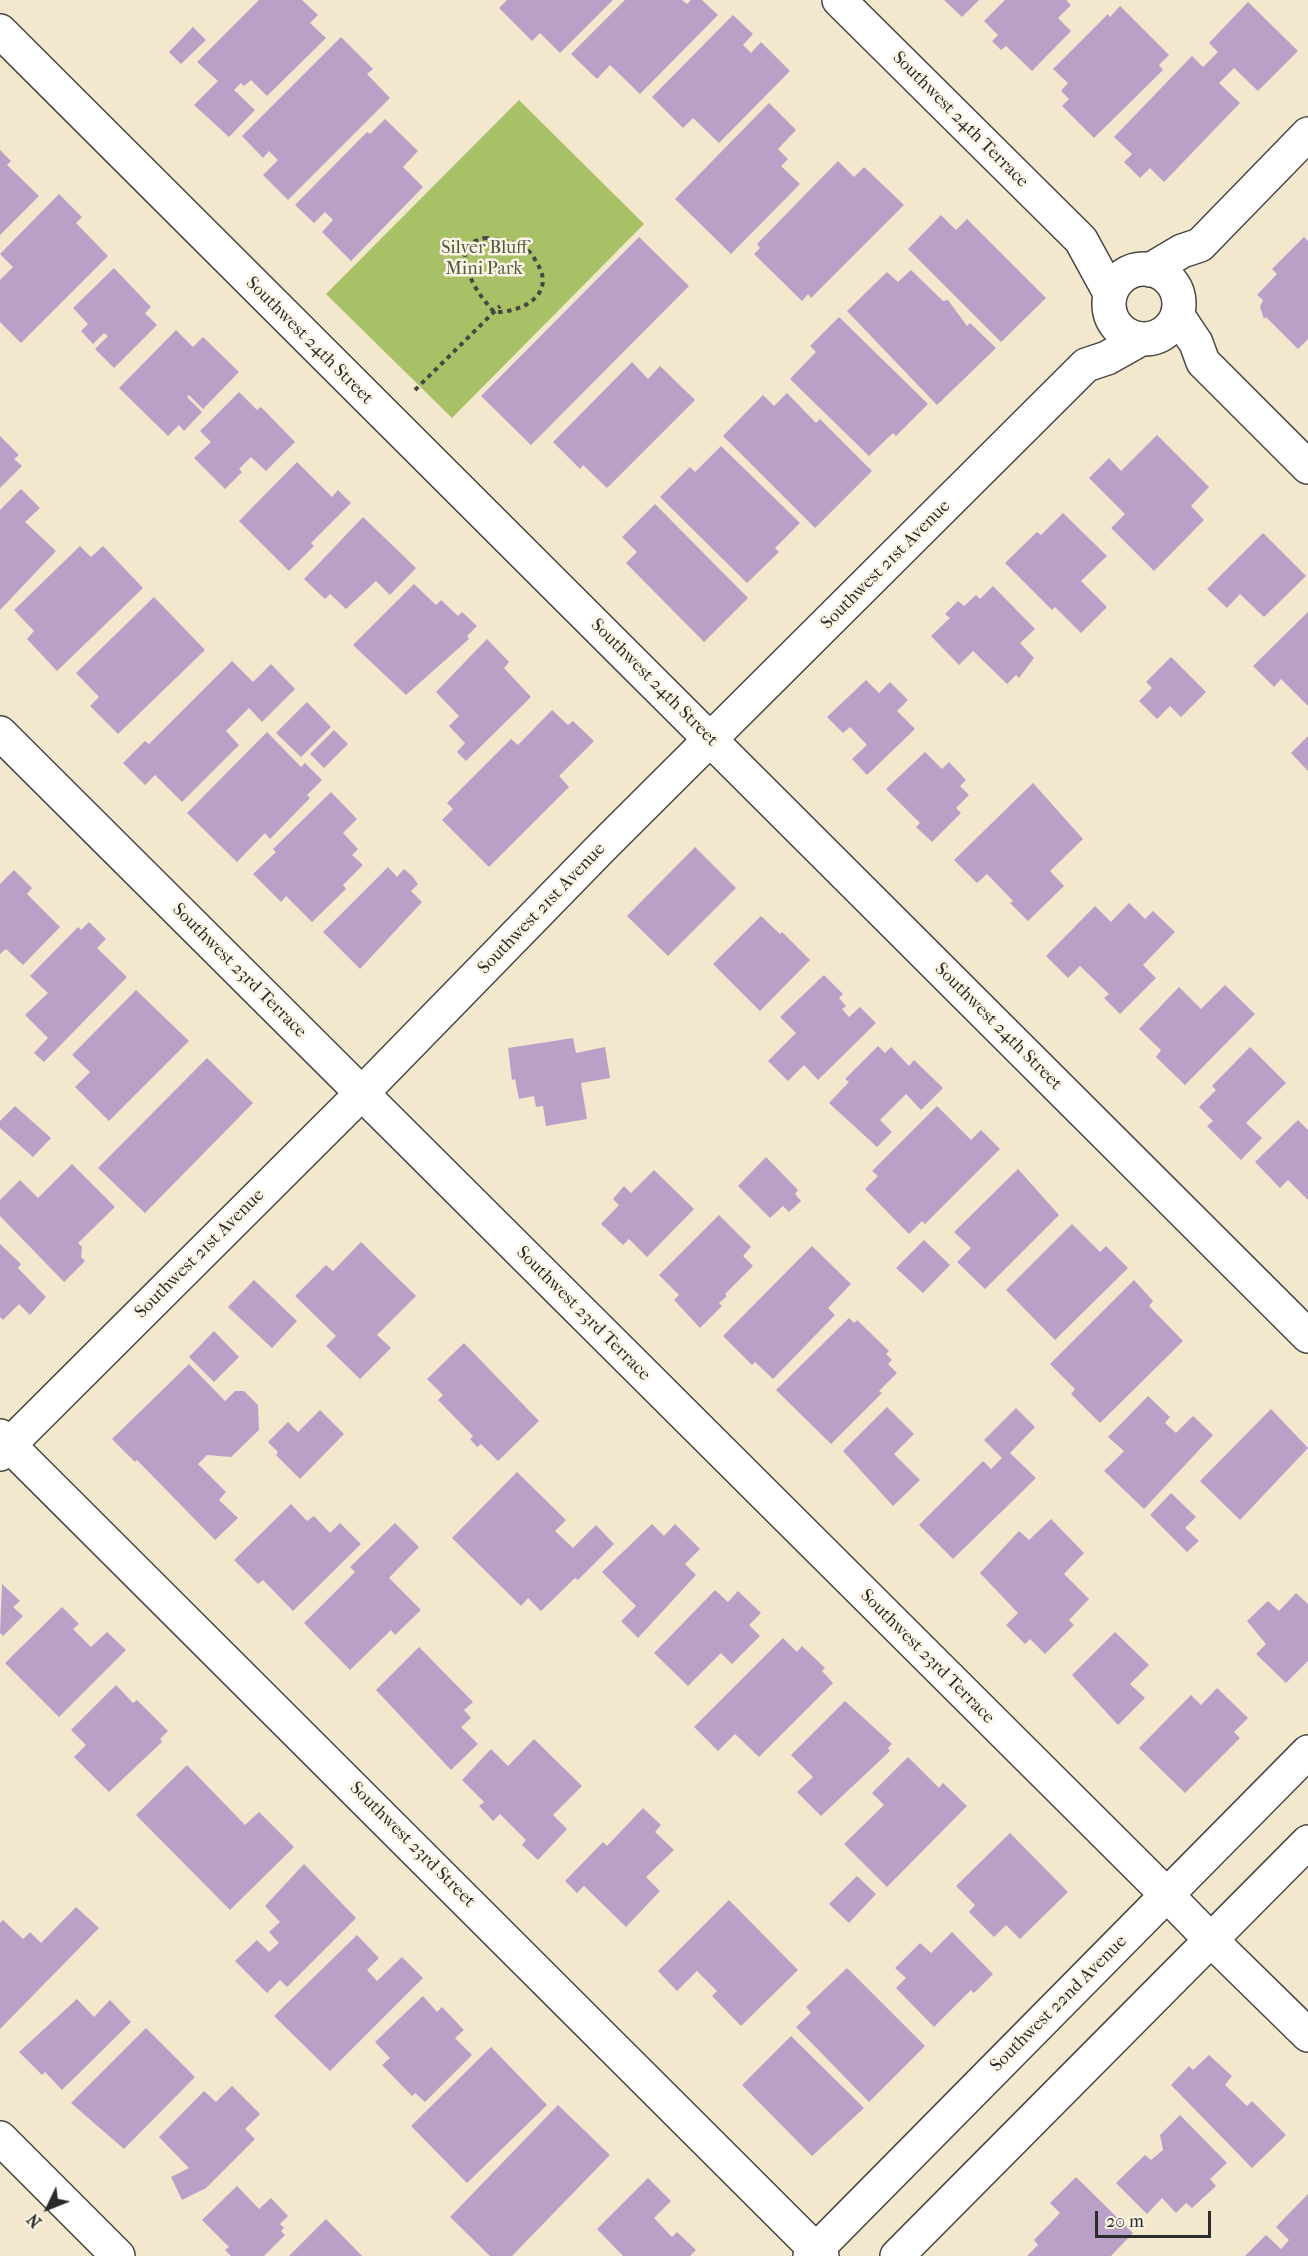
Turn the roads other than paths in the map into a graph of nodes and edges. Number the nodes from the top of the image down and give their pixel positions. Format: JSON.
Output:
{"nodes":[{"id":1,"x":839,"y":0,"type":"edge"},
{"id":2,"x":0,"y":31,"type":"edge"},
{"id":3,"x":1308,"y":134,"type":"edge"},
{"id":4,"x":1081,"y":240,"type":"junction"},
{"id":5,"x":1200,"y":245,"type":"junction"},
{"id":6,"x":1144,"y":270,"type":"junction"},
{"id":7,"x":1110,"y":303,"type":"junction"},
{"id":8,"x":1178,"y":305,"type":"junction"},
{"id":9,"x":1146,"y":339,"type":"junction"},
{"id":10,"x":1203,"y":362,"type":"junction"},
{"id":11,"x":1086,"y":365,"type":"junction"},
{"id":12,"x":1308,"y":467,"type":"edge"},
{"id":13,"x":0,"y":733,"type":"edge"},
{"id":14,"x":711,"y":741,"type":"junction"},
{"id":15,"x":362,"y":1093,"type":"junction"},
{"id":16,"x":1308,"y":1336,"type":"edge"},
{"id":17,"x":3,"y":1445,"type":"edge"},
{"id":18,"x":1308,"y":1752,"type":"edge"},
{"id":19,"x":1308,"y":1842,"type":"edge"},
{"id":20,"x":1167,"y":1895,"type":"junction"},
{"id":21,"x":1210,"y":1939,"type":"junction"},
{"id":22,"x":1308,"y":2035,"type":"edge"},
{"id":23,"x":0,"y":2138,"type":"edge"},
{"id":24,"x":816,"y":2254,"type":"edge"},
{"id":25,"x":118,"y":2256,"type":"edge"},
{"id":26,"x":897,"y":2256,"type":"edge"}],
"edges":[{"from":1,"to":4,"type":"street","name":"Southwest 24th Terrace"},
{"from":2,"to":14,"type":"street","name":"Southwest 24th Street"},
{"from":3,"to":5,"type":"street"},
{"from":4,"to":6,"type":"street","name":"Southwest 24th Terrace"},
{"from":4,"to":7,"type":"street","name":"Southwest 24th Terrace"},
{"from":5,"to":6,"type":"street"},
{"from":5,"to":8,"type":"street"},
{"from":6,"to":7,"type":"street"},
{"from":6,"to":8,"type":"street"},
{"from":7,"to":9,"type":"street"},
{"from":7,"to":11,"type":"street","name":"Southwest 21st Avenue"},
{"from":8,"to":9,"type":"street"},
{"from":8,"to":10,"type":"street"},
{"from":9,"to":10,"type":"street"},
{"from":9,"to":11,"type":"street","name":"Southwest 21st Avenue"},
{"from":10,"to":12,"type":"street"},
{"from":11,"to":14,"type":"street","name":"Southwest 21st Avenue"},
{"from":13,"to":15,"type":"street","name":"Southwest 23rd Terrace"},
{"from":14,"to":15,"type":"street","name":"Southwest 21st Avenue"},
{"from":14,"to":16,"type":"street","name":"Southwest 24th Street"},
{"from":15,"to":17,"type":"street","name":"Southwest 21st Avenue"},
{"from":15,"to":20,"type":"street","name":"Southwest 23rd Terrace"},
{"from":17,"to":24,"type":"street","name":"Southwest 23rd Street"},
{"from":18,"to":20,"type":"street","name":"Southwest 22nd Avenue"},
{"from":19,"to":21,"type":"street"},
{"from":20,"to":21,"type":"street","name":"Southwest 23rd Terrace"},
{"from":20,"to":24,"type":"street","name":"Southwest 22nd Avenue"},
{"from":21,"to":22,"type":"street"},
{"from":21,"to":26,"type":"street"},
{"from":23,"to":25,"type":"street"}]}
